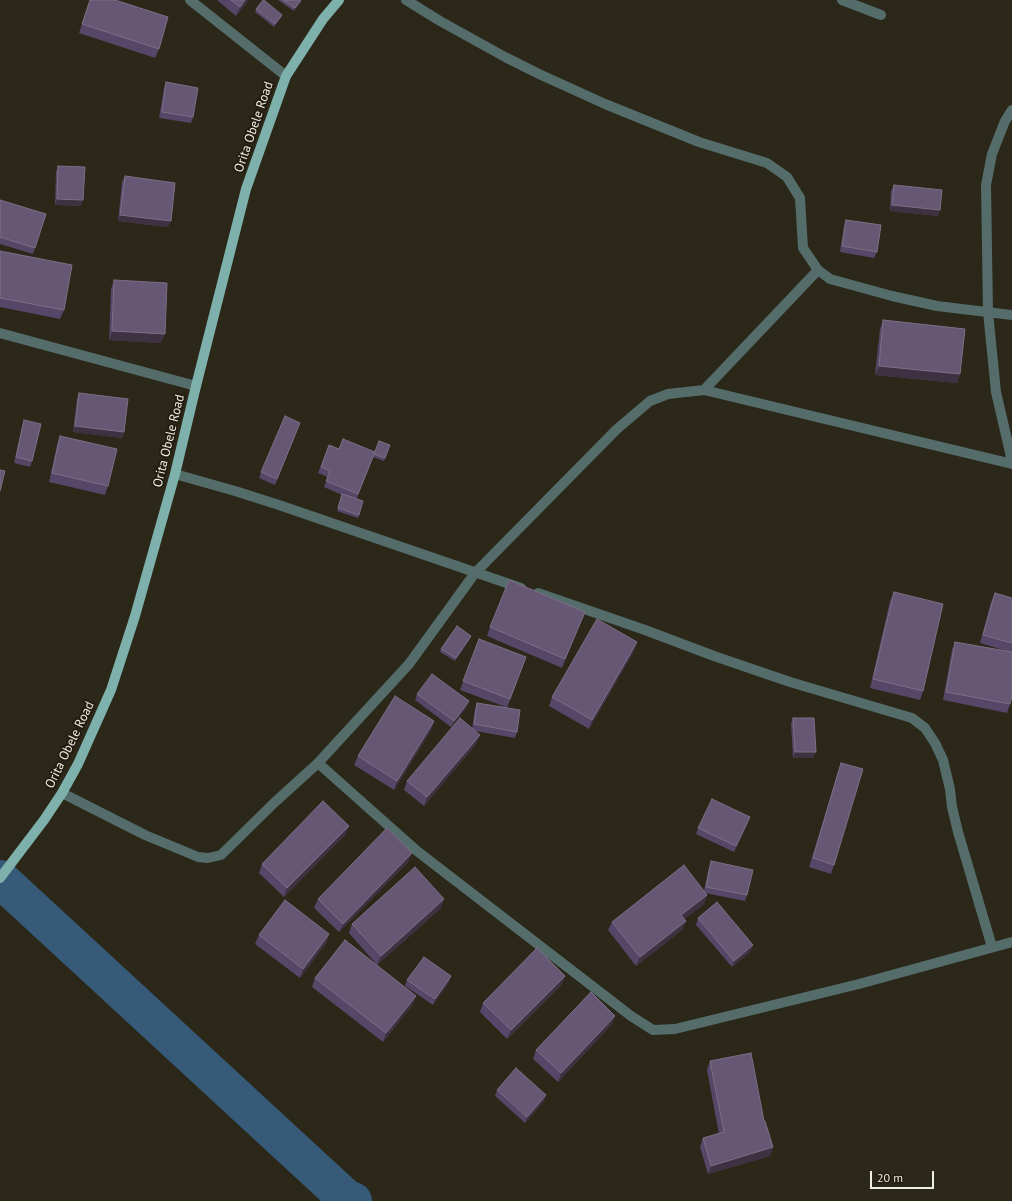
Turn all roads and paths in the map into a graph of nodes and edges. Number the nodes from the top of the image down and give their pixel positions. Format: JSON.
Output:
{"nodes":[{"id":1,"x":190,"y":0,"type":"edge"},
{"id":2,"x":339,"y":0,"type":"edge"},
{"id":3,"x":406,"y":0,"type":"edge"},
{"id":4,"x":842,"y":0,"type":"edge"},
{"id":5,"x":881,"y":15,"type":"dead end"},
{"id":6,"x":286,"y":76,"type":"junction"},
{"id":7,"x":1012,"y":110,"type":"edge"},
{"id":8,"x":818,"y":270,"type":"junction"},
{"id":9,"x":988,"y":312,"type":"junction"},
{"id":10,"x":1012,"y":315,"type":"edge"},
{"id":11,"x":0,"y":332,"type":"edge"},
{"id":12,"x":196,"y":386,"type":"junction"},
{"id":13,"x":704,"y":390,"type":"junction"},
{"id":14,"x":1012,"y":463,"type":"edge"},
{"id":15,"x":175,"y":474,"type":"junction"},
{"id":16,"x":475,"y":573,"type":"junction"},
{"id":17,"x":318,"y":763,"type":"junction"},
{"id":18,"x":62,"y":793,"type":"junction"},
{"id":19,"x":0,"y":878,"type":"edge"},
{"id":20,"x":1012,"y":942,"type":"edge"},
{"id":21,"x":992,"y":947,"type":"junction"}],
"edges":[{"from":1,"to":6,"type":"street"},
{"from":2,"to":6,"type":"main road","name":"Orita Obele Road"},
{"from":3,"to":8,"type":"street"},
{"from":4,"to":5,"type":"street"},
{"from":6,"to":12,"type":"main road","name":"Orita Obele Road"},
{"from":7,"to":9,"type":"street"},
{"from":8,"to":9,"type":"street"},
{"from":8,"to":13,"type":"street"},
{"from":9,"to":10,"type":"street"},
{"from":9,"to":14,"type":"street"},
{"from":11,"to":12,"type":"street"},
{"from":12,"to":15,"type":"main road","name":"Orita Obele Road"},
{"from":13,"to":14,"type":"street"},
{"from":13,"to":16,"type":"street"},
{"from":15,"to":16,"type":"street"},
{"from":15,"to":18,"type":"main road","name":"Orita Obele Road"},
{"from":16,"to":17,"type":"street"},
{"from":16,"to":21,"type":"street"},
{"from":17,"to":18,"type":"street"},
{"from":17,"to":21,"type":"street"},
{"from":18,"to":19,"type":"main road","name":"Orita Obele Road"},
{"from":20,"to":21,"type":"street"}]}
